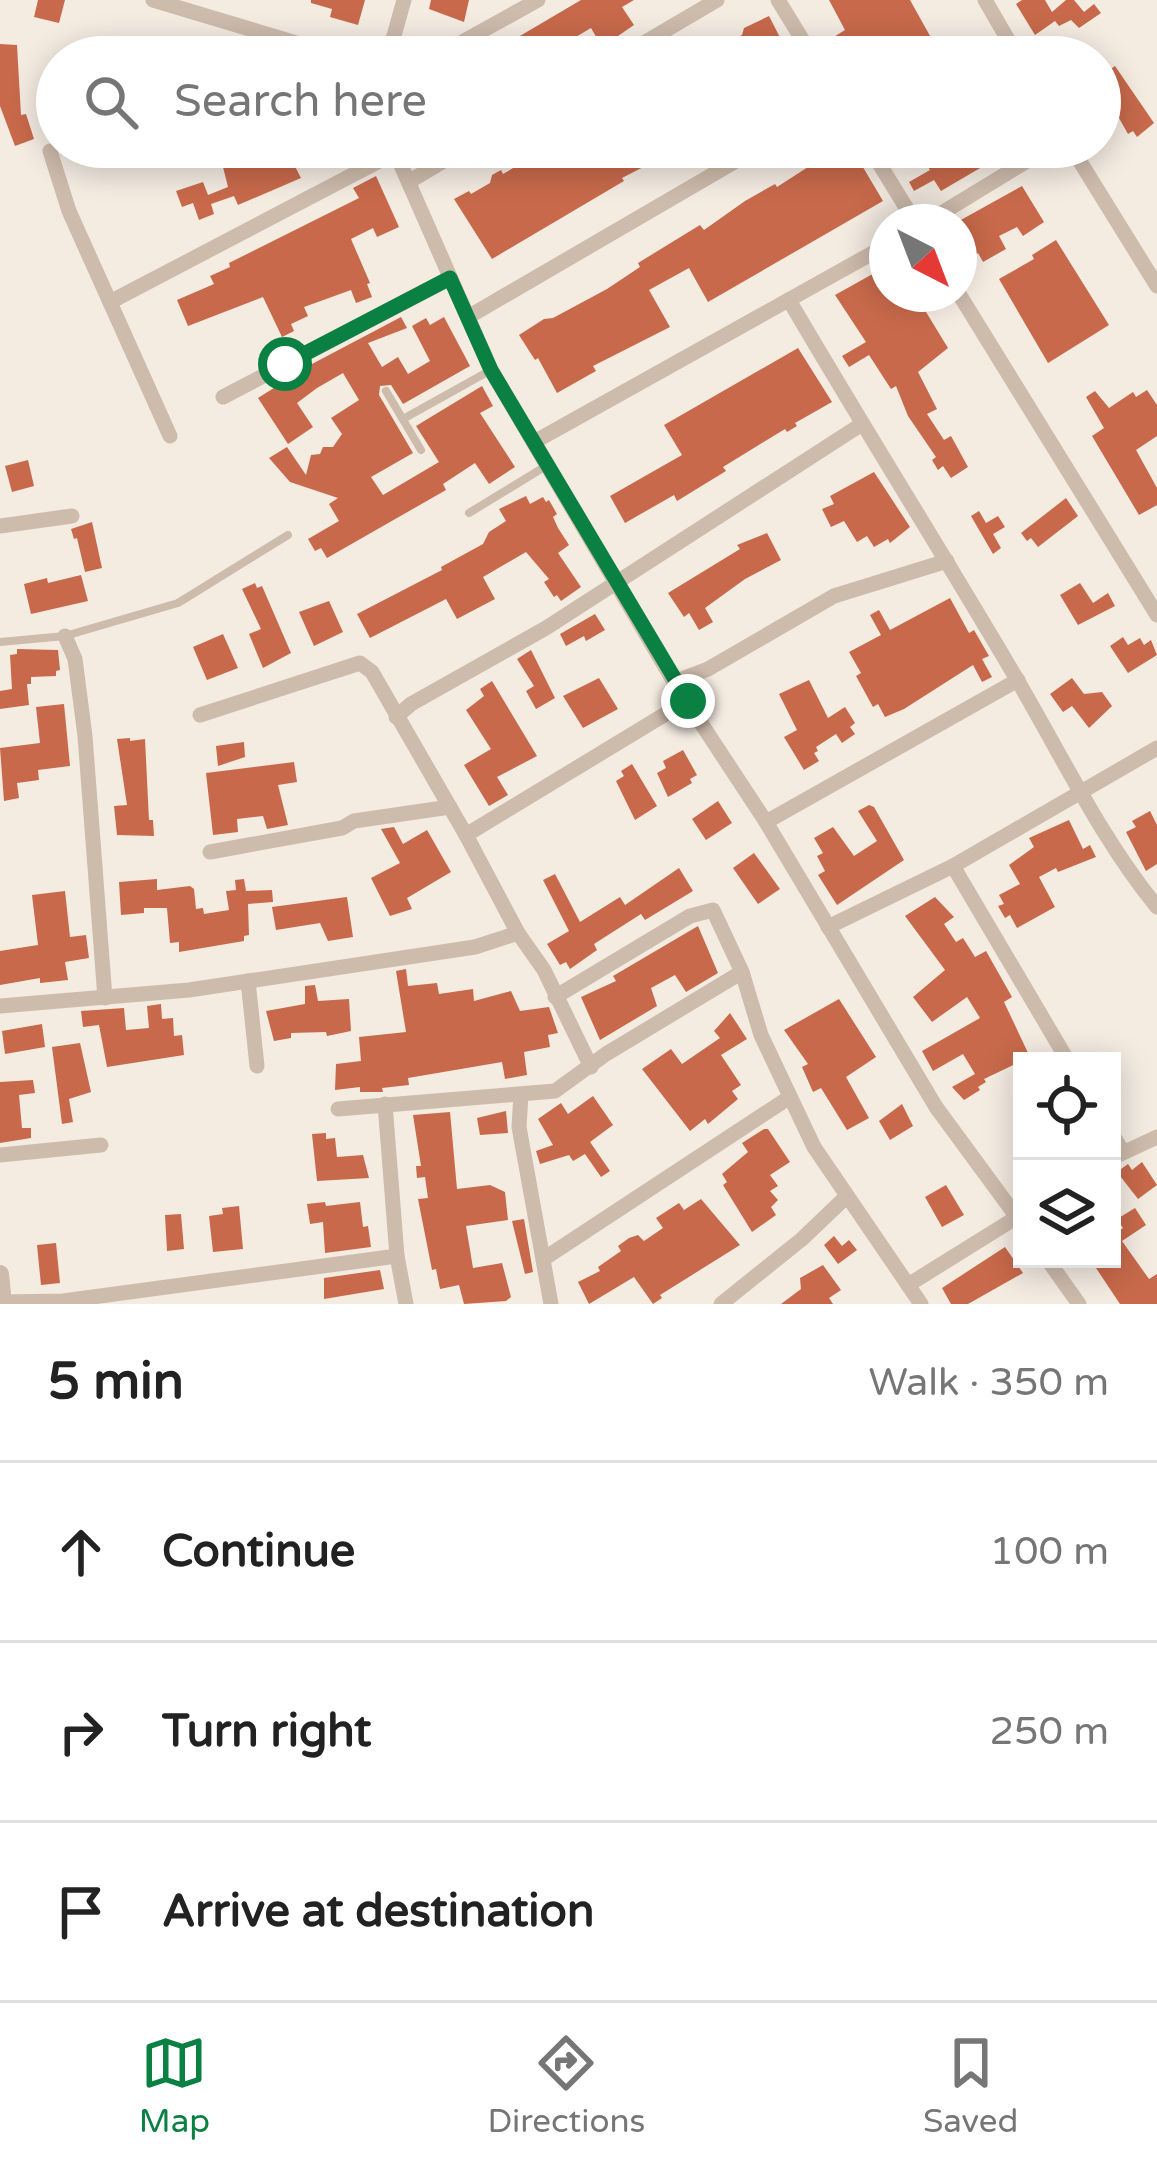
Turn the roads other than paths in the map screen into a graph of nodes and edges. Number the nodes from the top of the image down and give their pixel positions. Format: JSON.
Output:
{"nodes":[{"id":1,"x":153,"y":0,"type":"edge"},
{"id":2,"x":404,"y":0,"type":"edge"},
{"id":3,"x":538,"y":0,"type":"edge"},
{"id":4,"x":717,"y":0,"type":"edge"},
{"id":5,"x":778,"y":0,"type":"edge"},
{"id":6,"x":985,"y":0,"type":"edge"},
{"id":7,"x":273,"y":36,"type":"edge"},
{"id":8,"x":394,"y":36,"type":"edge"},
{"id":9,"x":472,"y":36,"type":"edge"},
{"id":10,"x":656,"y":36,"type":"edge"},
{"id":11,"x":800,"y":36,"type":"edge"},
{"id":12,"x":1006,"y":36,"type":"edge"},
{"id":13,"x":55,"y":168,"type":"edge"},
{"id":14,"x":364,"y":168,"type":"edge"},
{"id":15,"x":403,"y":168,"type":"edge"},
{"id":16,"x":432,"y":168,"type":"edge"},
{"id":17,"x":724,"y":168,"type":"edge"},
{"id":18,"x":881,"y":168,"type":"edge"},
{"id":19,"x":1016,"y":168,"type":"edge"},
{"id":20,"x":1084,"y":168,"type":"edge"},
{"id":21,"x":410,"y":181,"type":"junction"},
{"id":22,"x":904,"y":204,"type":"edge"},
{"id":23,"x":957,"y":204,"type":"edge"},
{"id":24,"x":869,"y":255,"type":"edge"},
{"id":25,"x":450,"y":278,"type":"junction"},
{"id":26,"x":1157,"y":286,"type":"edge"},
{"id":27,"x":789,"y":300,"type":"junction"},
{"id":28,"x":110,"y":302,"type":"junction"},
{"id":29,"x":970,"y":312,"type":"edge"},
{"id":30,"x":468,"y":317,"type":"junction"},
{"id":31,"x":491,"y":370,"type":"junction"},
{"id":32,"x":386,"y":391,"type":"dead end"},
{"id":33,"x":223,"y":397,"type":"dead end"},
{"id":34,"x":403,"y":419,"type":"junction"},
{"id":35,"x":862,"y":424,"type":"junction"},
{"id":36,"x":170,"y":436,"type":"dead end"},
{"id":37,"x":534,"y":442,"type":"junction"},
{"id":38,"x":421,"y":450,"type":"dead end"},
{"id":39,"x":547,"y":465,"type":"junction"},
{"id":40,"x":470,"y":513,"type":"dead end"},
{"id":41,"x":72,"y":516,"type":"dead end"},
{"id":42,"x":0,"y":526,"type":"edge"},
{"id":43,"x":288,"y":535,"type":"dead end"},
{"id":44,"x":947,"y":561,"type":"junction"},
{"id":45,"x":614,"y":581,"type":"junction"},
{"id":46,"x":1157,"y":615,"type":"edge"},
{"id":47,"x":65,"y":636,"type":"junction"},
{"id":48,"x":0,"y":642,"type":"edge"},
{"id":49,"x":1018,"y":680,"type":"junction"},
{"id":50,"x":674,"y":682,"type":"junction"},
{"id":51,"x":688,"y":701,"type":"junction"},
{"id":52,"x":200,"y":716,"type":"dead end"},
{"id":53,"x":396,"y":717,"type":"junction"},
{"id":54,"x":1157,"y":748,"type":"edge"},
{"id":55,"x":1082,"y":791,"type":"junction"},
{"id":56,"x":450,"y":807,"type":"junction"},
{"id":57,"x":766,"y":822,"type":"junction"},
{"id":58,"x":466,"y":835,"type":"junction"},
{"id":59,"x":210,"y":852,"type":"dead end"},
{"id":60,"x":953,"y":866,"type":"junction"},
{"id":61,"x":1157,"y":907,"type":"edge"},
{"id":62,"x":828,"y":927,"type":"junction"},
{"id":63,"x":518,"y":933,"type":"junction"},
{"id":64,"x":742,"y":972,"type":"junction"},
{"id":65,"x":248,"y":981,"type":"junction"},
{"id":66,"x":555,"y":997,"type":"junction"},
{"id":67,"x":105,"y":998,"type":"junction"},
{"id":68,"x":0,"y":1006,"type":"edge"},
{"id":69,"x":1063,"y":1052,"type":"edge"},
{"id":70,"x":257,"y":1066,"type":"dead end"},
{"id":71,"x":591,"y":1067,"type":"junction"},
{"id":72,"x":521,"y":1095,"type":"junction"},
{"id":73,"x":790,"y":1097,"type":"junction"},
{"id":74,"x":385,"y":1104,"type":"junction"},
{"id":75,"x":338,"y":1109,"type":"dead end"},
{"id":76,"x":1152,"y":1140,"type":"edge"},
{"id":77,"x":101,"y":1145,"type":"dead end"},
{"id":78,"x":1121,"y":1153,"type":"edge"},
{"id":79,"x":0,"y":1155,"type":"edge"},
{"id":80,"x":1157,"y":1160,"type":"edge"},
{"id":81,"x":847,"y":1196,"type":"junction"},
{"id":82,"x":1013,"y":1209,"type":"edge"},
{"id":83,"x":1013,"y":1222,"type":"edge"},
{"id":84,"x":397,"y":1256,"type":"junction"},
{"id":85,"x":545,"y":1258,"type":"junction"},
{"id":86,"x":1053,"y":1268,"type":"edge"},
{"id":87,"x":0,"y":1274,"type":"edge"},
{"id":88,"x":908,"y":1285,"type":"junction"},
{"id":89,"x":3,"y":1303,"type":"edge"},
{"id":90,"x":406,"y":1304,"type":"edge"},
{"id":91,"x":551,"y":1304,"type":"edge"},
{"id":92,"x":721,"y":1304,"type":"edge"},
{"id":93,"x":921,"y":1304,"type":"edge"},
{"id":94,"x":1079,"y":1304,"type":"edge"}],
"edges":[{"from":1,"to":7,"type":"street"},
{"from":2,"to":8,"type":"street"},
{"from":3,"to":9,"type":"street"},
{"from":4,"to":10,"type":"street"},
{"from":5,"to":11,"type":"street"},
{"from":6,"to":12,"type":"street"},
{"from":13,"to":28,"type":"street"},
{"from":14,"to":28,"type":"street"},
{"from":15,"to":21,"type":"street"},
{"from":16,"to":21,"type":"street"},
{"from":17,"to":30,"type":"street"},
{"from":18,"to":22,"type":"street"},
{"from":19,"to":23,"type":"street"},
{"from":20,"to":26,"type":"street"},
{"from":21,"to":25,"type":"street"},
{"from":24,"to":27,"type":"street"},
{"from":25,"to":30,"type":"street"},
{"from":25,"to":33,"type":"street"},
{"from":27,"to":35,"type":"street"},
{"from":27,"to":37,"type":"street"},
{"from":28,"to":36,"type":"street"},
{"from":29,"to":46,"type":"street"},
{"from":30,"to":31,"type":"street"},
{"from":31,"to":34,"type":"lane"},
{"from":31,"to":37,"type":"street"},
{"from":32,"to":34,"type":"lane"},
{"from":34,"to":38,"type":"lane"},
{"from":35,"to":44,"type":"street"},
{"from":35,"to":45,"type":"street"},
{"from":37,"to":39,"type":"street"},
{"from":39,"to":40,"type":"lane"},
{"from":39,"to":45,"type":"street"},
{"from":41,"to":42,"type":"street"},
{"from":43,"to":47,"type":"lane"},
{"from":44,"to":49,"type":"street"},
{"from":44,"to":50,"type":"street"},
{"from":45,"to":50,"type":"street"},
{"from":45,"to":53,"type":"street"},
{"from":47,"to":48,"type":"lane"},
{"from":47,"to":67,"type":"street"},
{"from":49,"to":55,"type":"street"},
{"from":49,"to":57,"type":"street"},
{"from":50,"to":51,"type":"street"},
{"from":51,"to":57,"type":"street"},
{"from":51,"to":58,"type":"street"},
{"from":52,"to":53,"type":"street"},
{"from":53,"to":56,"type":"street"},
{"from":54,"to":55,"type":"street"},
{"from":55,"to":60,"type":"street"},
{"from":55,"to":61,"type":"street"},
{"from":56,"to":58,"type":"street"},
{"from":56,"to":59,"type":"street"},
{"from":57,"to":62,"type":"street"},
{"from":58,"to":63,"type":"street"},
{"from":60,"to":62,"type":"street"},
{"from":60,"to":69,"type":"street"},
{"from":62,"to":82,"type":"street"},
{"from":63,"to":65,"type":"street"},
{"from":63,"to":66,"type":"street"},
{"from":64,"to":66,"type":"street"},
{"from":64,"to":71,"type":"street"},
{"from":64,"to":73,"type":"street"},
{"from":65,"to":67,"type":"street"},
{"from":65,"to":70,"type":"street"},
{"from":66,"to":71,"type":"street"},
{"from":67,"to":68,"type":"street"},
{"from":71,"to":72,"type":"street"},
{"from":72,"to":74,"type":"street"},
{"from":72,"to":85,"type":"street"},
{"from":73,"to":81,"type":"street"},
{"from":73,"to":85,"type":"street"},
{"from":74,"to":75,"type":"street"},
{"from":74,"to":84,"type":"street"},
{"from":76,"to":78,"type":"street"},
{"from":76,"to":80,"type":"street"},
{"from":77,"to":79,"type":"street"},
{"from":81,"to":88,"type":"street"},
{"from":81,"to":92,"type":"street"},
{"from":83,"to":88,"type":"street"},
{"from":84,"to":89,"type":"street"},
{"from":84,"to":90,"type":"street"},
{"from":85,"to":91,"type":"street"},
{"from":86,"to":94,"type":"street"},
{"from":87,"to":89,"type":"street"},
{"from":88,"to":93,"type":"street"}]}
